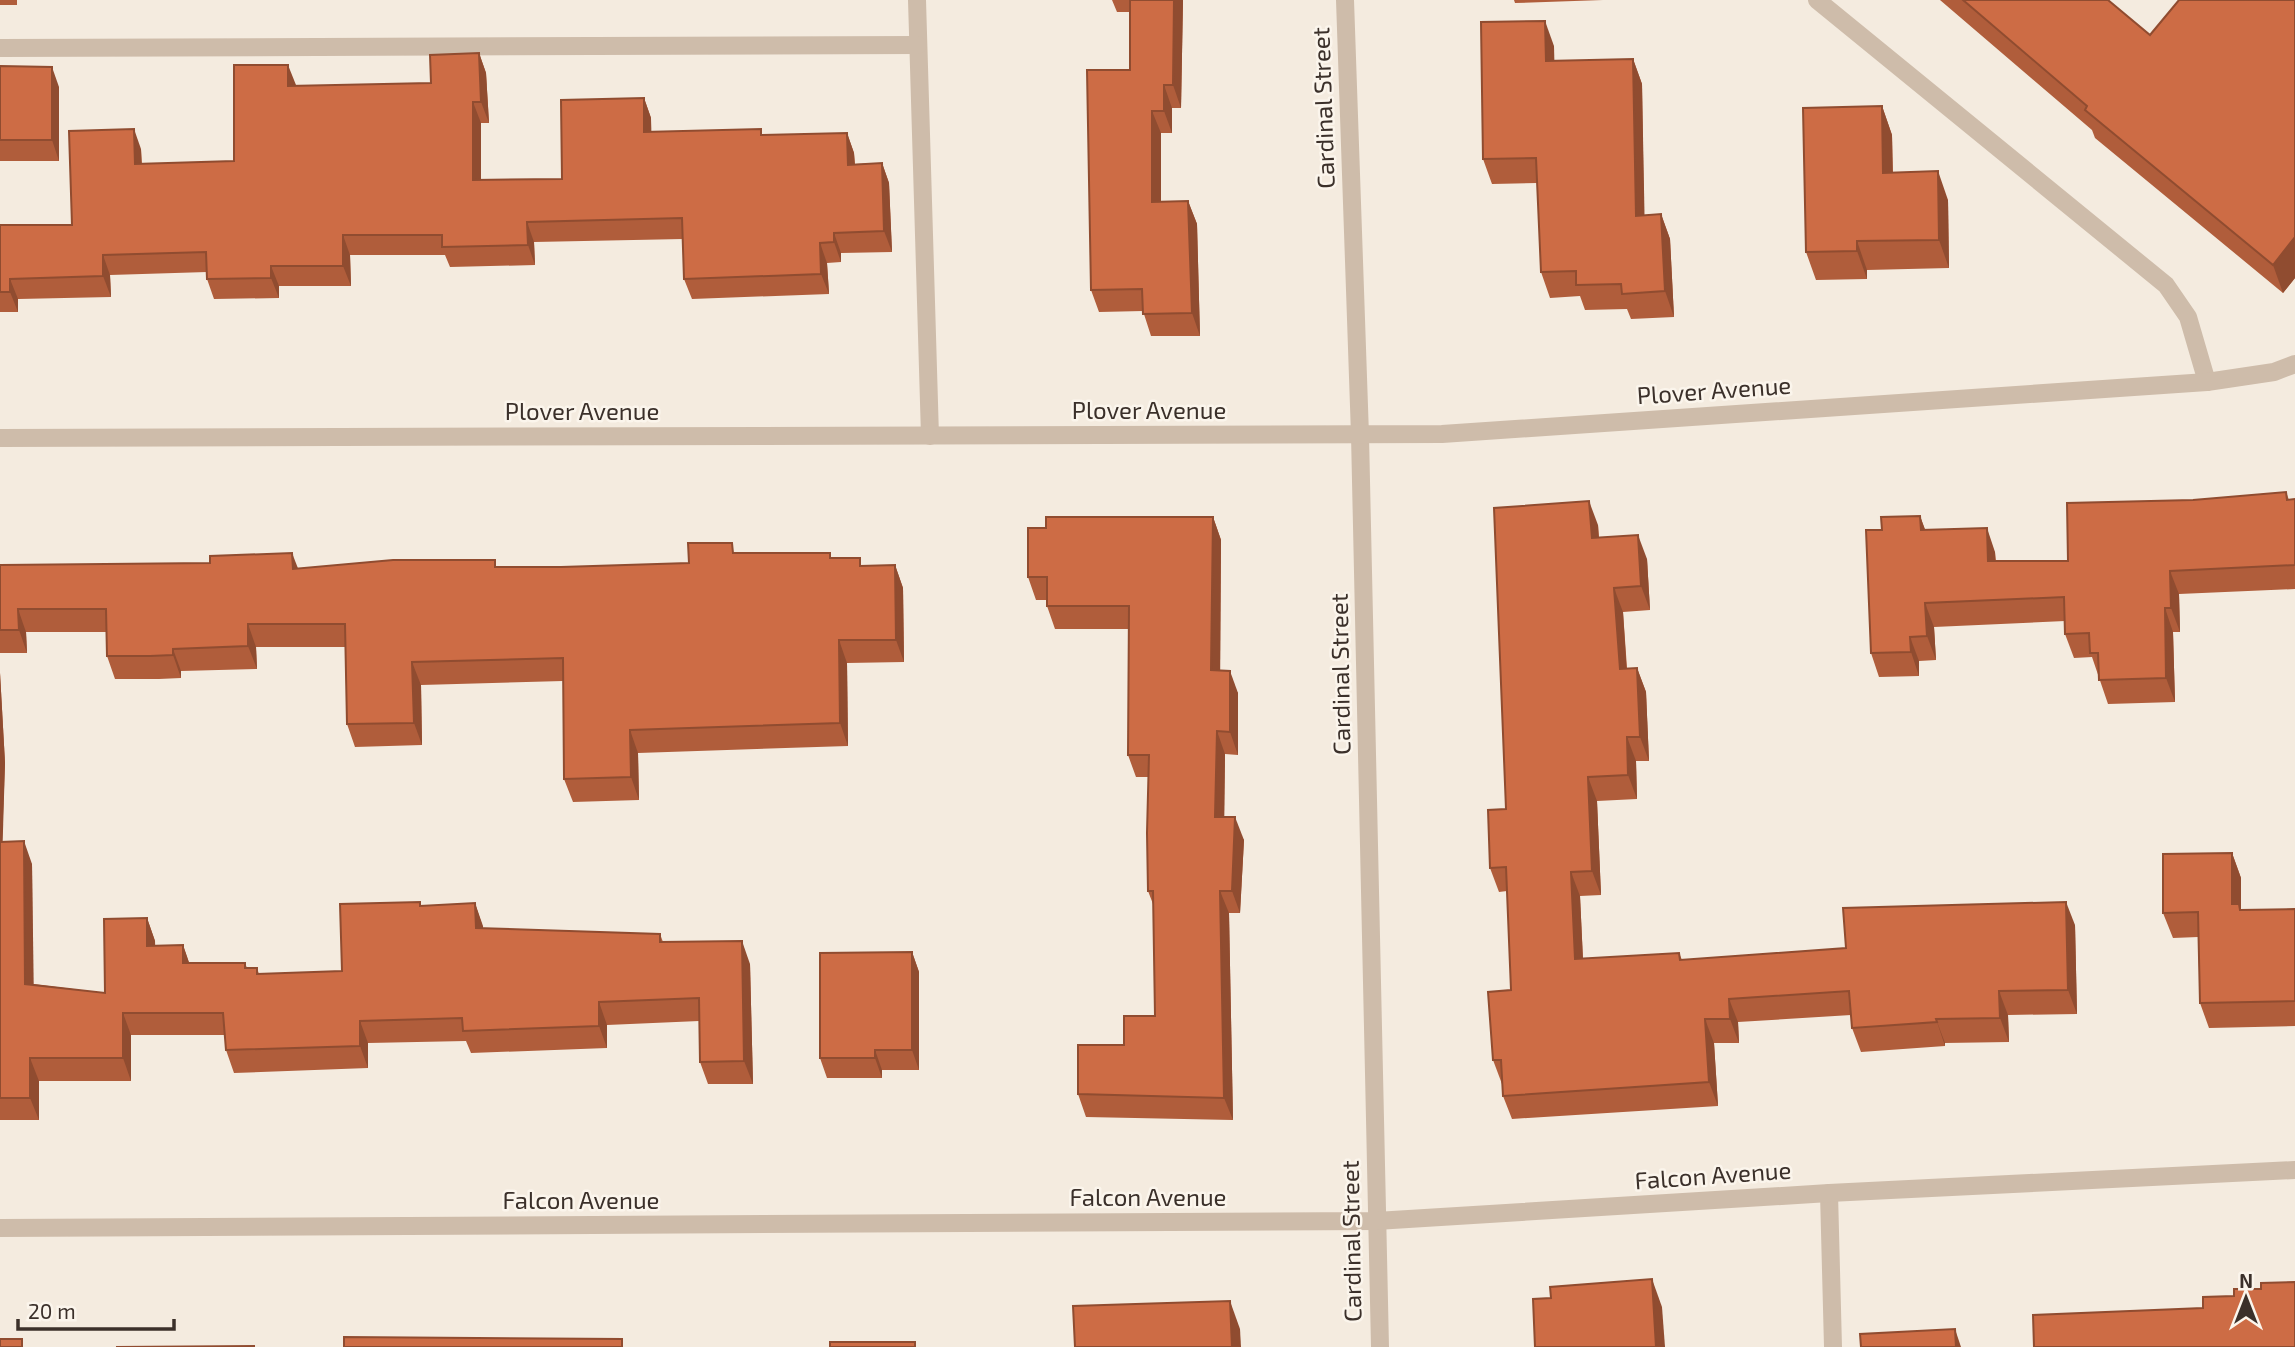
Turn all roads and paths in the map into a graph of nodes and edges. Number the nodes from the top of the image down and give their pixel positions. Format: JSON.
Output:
{"nodes":[{"id":1,"x":917,"y":0,"type":"edge"},
{"id":2,"x":1345,"y":0,"type":"edge"},
{"id":3,"x":1817,"y":0,"type":"edge"},
{"id":4,"x":918,"y":45,"type":"junction"},
{"id":5,"x":0,"y":48,"type":"edge"},
{"id":6,"x":2295,"y":365,"type":"edge"},
{"id":7,"x":2207,"y":382,"type":"junction"},
{"id":8,"x":1360,"y":435,"type":"junction"},
{"id":9,"x":930,"y":436,"type":"junction"},
{"id":10,"x":0,"y":438,"type":"edge"},
{"id":11,"x":2295,"y":1170,"type":"edge"},
{"id":12,"x":1829,"y":1193,"type":"junction"},
{"id":13,"x":1376,"y":1221,"type":"junction"},
{"id":14,"x":0,"y":1228,"type":"edge"},
{"id":15,"x":1380,"y":1347,"type":"edge"},
{"id":16,"x":1833,"y":1347,"type":"edge"}],
"edges":[{"from":1,"to":4,"type":"street"},
{"from":2,"to":8,"type":"street","name":"Cardinal Street"},
{"from":3,"to":7,"type":"street"},
{"from":4,"to":5,"type":"street"},
{"from":4,"to":9,"type":"street"},
{"from":6,"to":7,"type":"street","name":"Plover Avenue"},
{"from":7,"to":8,"type":"street","name":"Plover Avenue"},
{"from":8,"to":9,"type":"street","name":"Plover Avenue"},
{"from":8,"to":13,"type":"street","name":"Cardinal Street"},
{"from":9,"to":10,"type":"street","name":"Plover Avenue"},
{"from":11,"to":12,"type":"street","name":"Falcon Avenue"},
{"from":12,"to":13,"type":"street","name":"Falcon Avenue"},
{"from":12,"to":16,"type":"street"},
{"from":13,"to":14,"type":"street","name":"Falcon Avenue"},
{"from":13,"to":15,"type":"street","name":"Cardinal Street"}]}
